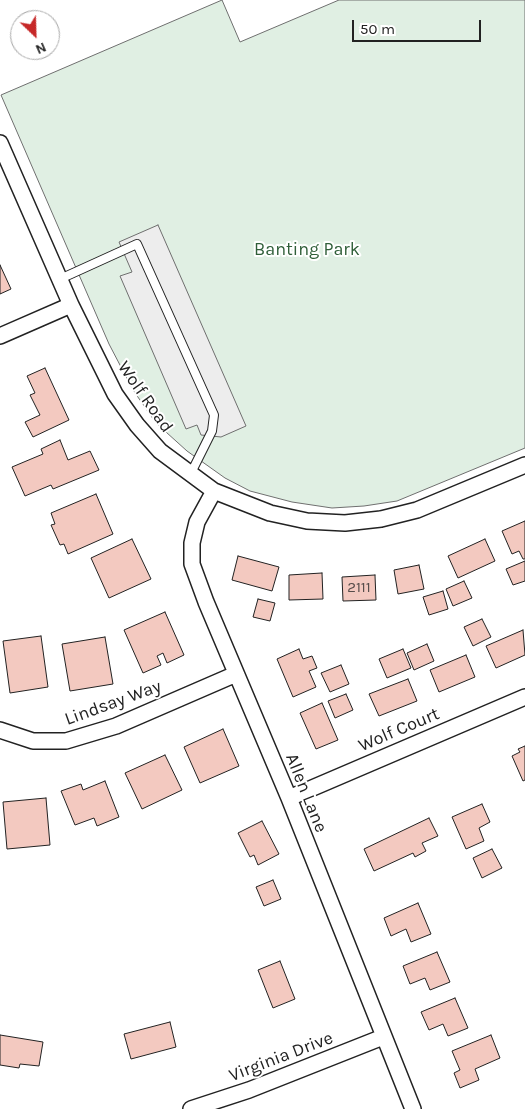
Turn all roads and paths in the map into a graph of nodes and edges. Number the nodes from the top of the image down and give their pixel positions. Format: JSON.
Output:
{"nodes":[{"id":1,"x":0,"y":143,"type":"edge"},
{"id":2,"x":60,"y":279,"type":"junction"},
{"id":3,"x":71,"y":305,"type":"junction"},
{"id":4,"x":0,"y":336,"type":"edge"},
{"id":5,"x":525,"y":465,"type":"edge"},
{"id":6,"x":190,"y":475,"type":"junction"},
{"id":7,"x":214,"y":491,"type":"junction"},
{"id":8,"x":236,"y":674,"type":"junction"},
{"id":9,"x":525,"y":696,"type":"edge"},
{"id":10,"x":0,"y":730,"type":"edge"},
{"id":11,"x":289,"y":798,"type":"junction"},
{"id":12,"x":383,"y":1037,"type":"junction"},
{"id":13,"x":191,"y":1109,"type":"edge"},
{"id":14,"x":413,"y":1109,"type":"edge"}],
"edges":[{"from":1,"to":2,"type":"street","name":"Wolf Road"},
{"from":2,"to":3,"type":"street","name":"Wolf Road"},
{"from":2,"to":6,"type":"lane"},
{"from":3,"to":4,"type":"street"},
{"from":3,"to":6,"type":"street","name":"Wolf Road"},
{"from":5,"to":7,"type":"street","name":"Wolf Road"},
{"from":6,"to":7,"type":"street","name":"Wolf Road"},
{"from":7,"to":8,"type":"street","name":"Allen Lane"},
{"from":8,"to":10,"type":"street","name":"Lindsay Way"},
{"from":8,"to":11,"type":"street","name":"Allen Lane"},
{"from":9,"to":11,"type":"street","name":"Wolf Court"},
{"from":11,"to":12,"type":"street","name":"Allen Lane"},
{"from":12,"to":13,"type":"street","name":"Virginia Drive"},
{"from":12,"to":14,"type":"street","name":"Allen Lane"}]}
